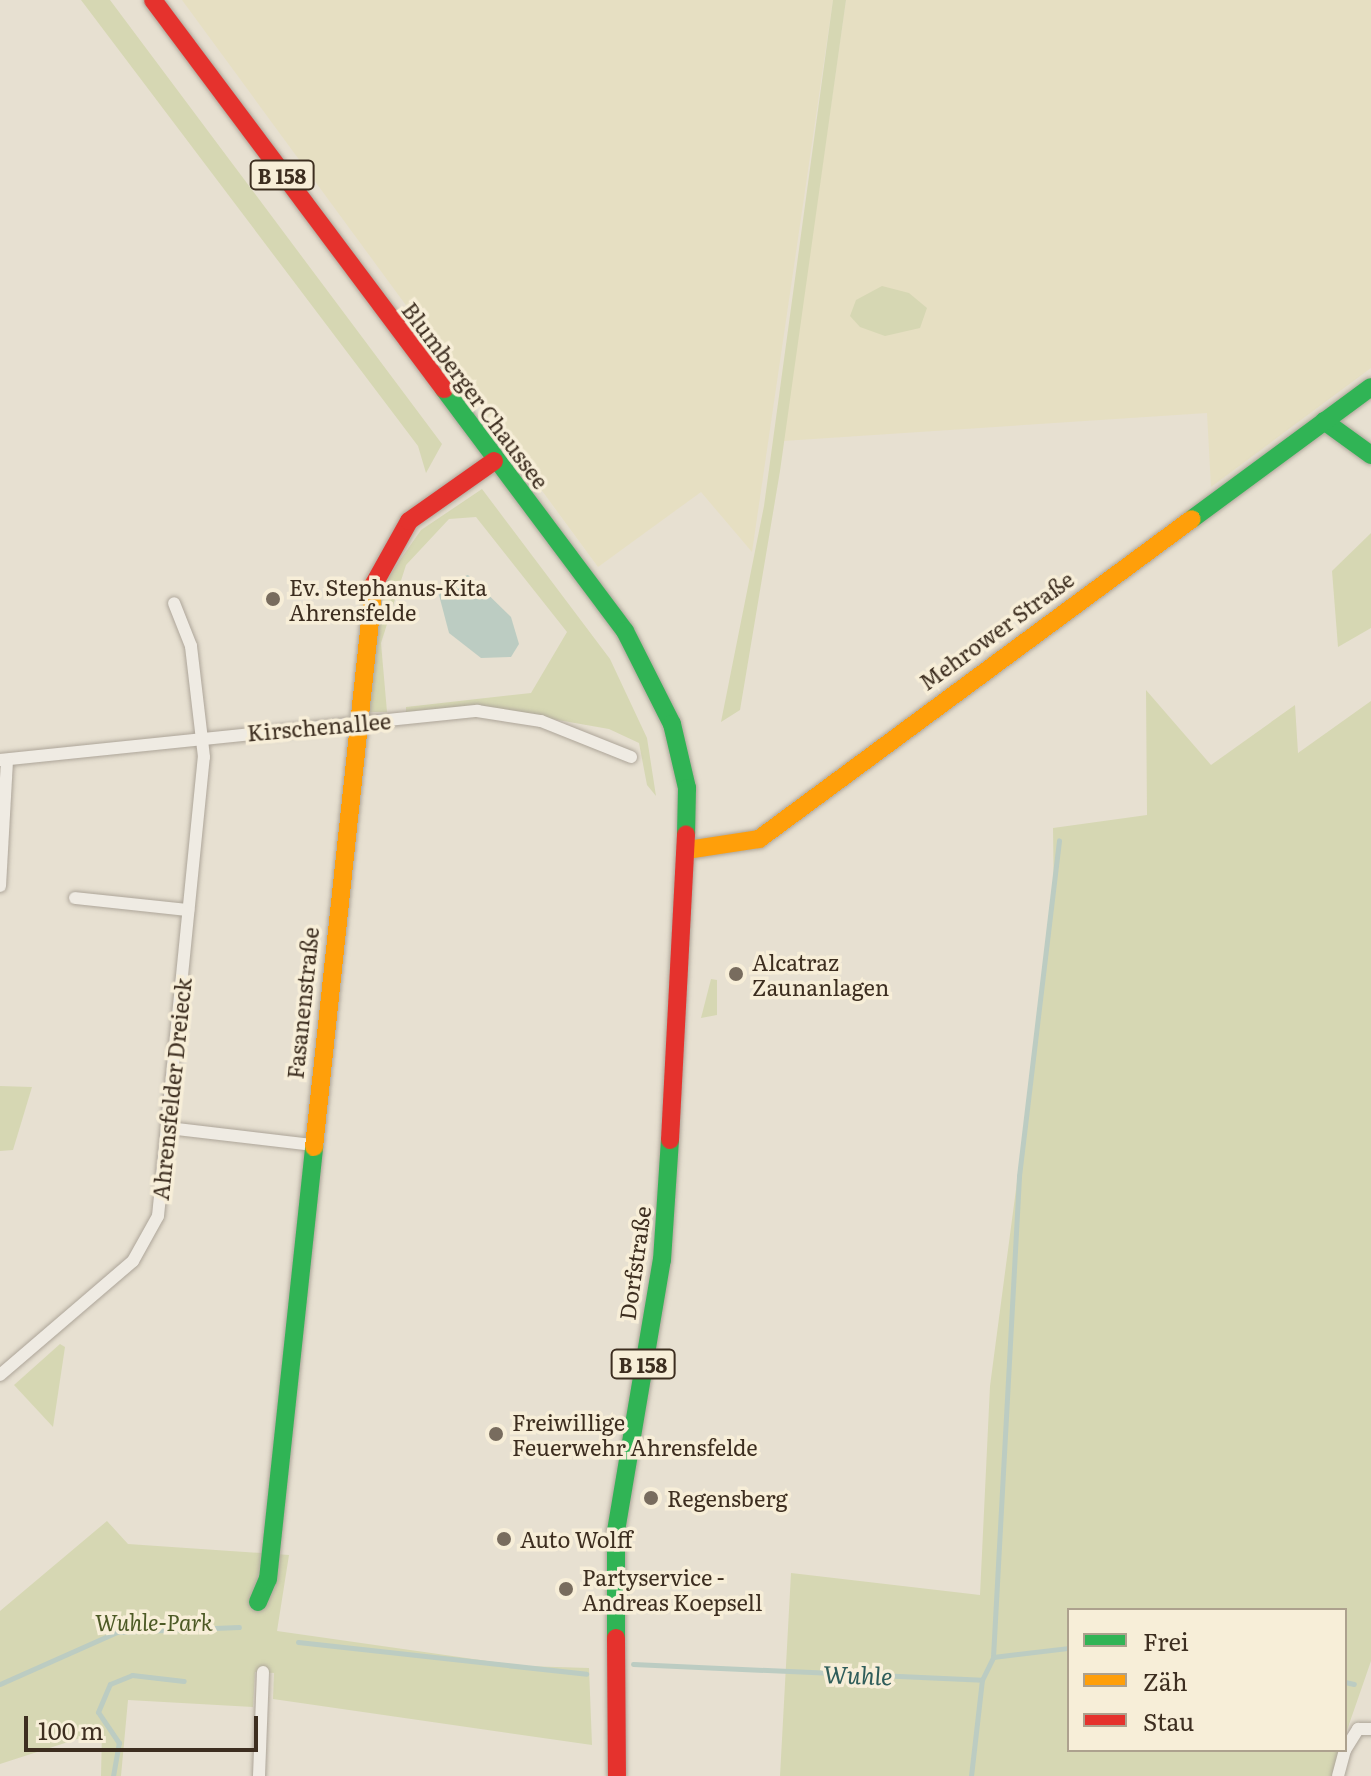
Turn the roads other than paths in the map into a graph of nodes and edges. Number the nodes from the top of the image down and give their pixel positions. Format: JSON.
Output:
{"nodes":[{"id":1,"x":153,"y":0,"type":"edge"},
{"id":2,"x":1371,"y":387,"type":"edge"},
{"id":3,"x":1324,"y":421,"type":"junction"},
{"id":4,"x":1371,"y":455,"type":"edge"},
{"id":5,"x":494,"y":461,"type":"junction"},
{"id":6,"x":174,"y":603,"type":"dead end"},
{"id":7,"x":355,"y":724,"type":"junction"},
{"id":8,"x":203,"y":737,"type":"junction"},
{"id":9,"x":631,"y":757,"type":"dead end"},
{"id":10,"x":4,"y":760,"type":"edge"},
{"id":11,"x":687,"y":850,"type":"junction"},
{"id":12,"x":0,"y":886,"type":"edge"},
{"id":13,"x":75,"y":898,"type":"dead end"},
{"id":14,"x":188,"y":910,"type":"junction"},
{"id":15,"x":168,"y":1128,"type":"junction"},
{"id":16,"x":312,"y":1145,"type":"junction"},
{"id":17,"x":0,"y":1375,"type":"edge"},
{"id":18,"x":258,"y":1602,"type":"dead end"},
{"id":19,"x":263,"y":1672,"type":"dead end"},
{"id":20,"x":1371,"y":1729,"type":"edge"},
{"id":21,"x":1347,"y":1746,"type":"edge"},
{"id":22,"x":1344,"y":1752,"type":"edge"},
{"id":23,"x":259,"y":1776,"type":"edge"},
{"id":24,"x":617,"y":1776,"type":"edge"},
{"id":25,"x":1338,"y":1776,"type":"edge"}],
"edges":[{"from":1,"to":5,"type":"main road","name":"Blumberger Chaussee","number":"B 158"},
{"from":2,"to":3,"type":"main road","name":"Mehrower Straße"},
{"from":3,"to":4,"type":"main road"},
{"from":3,"to":11,"type":"main road","name":"Mehrower Straße"},
{"from":5,"to":7,"type":"main road","name":"Fasanenstraße"},
{"from":5,"to":11,"type":"main road","name":"Blumberger Chaussee","number":"B 158"},
{"from":6,"to":8,"type":"street","name":"Ahrensfelder Dreieck"},
{"from":7,"to":8,"type":"street","name":"Kirschenallee"},
{"from":7,"to":9,"type":"street","name":"Kirschenallee"},
{"from":7,"to":16,"type":"main road","name":"Fasanenstraße"},
{"from":8,"to":10,"type":"street","name":"Kirschenallee"},
{"from":8,"to":14,"type":"street","name":"Ahrensfelder Dreieck"},
{"from":10,"to":12,"type":"street"},
{"from":11,"to":24,"type":"main road","name":"Dorfstraße","number":"B 158"},
{"from":13,"to":14,"type":"street"},
{"from":14,"to":15,"type":"street","name":"Ahrensfelder Dreieck"},
{"from":15,"to":16,"type":"street"},
{"from":15,"to":17,"type":"street","name":"Ahrensfelder Dreieck"},
{"from":16,"to":18,"type":"main road","name":"Fasanenstraße"},
{"from":19,"to":23,"type":"street"},
{"from":20,"to":21,"type":"street"},
{"from":22,"to":25,"type":"street"}]}
